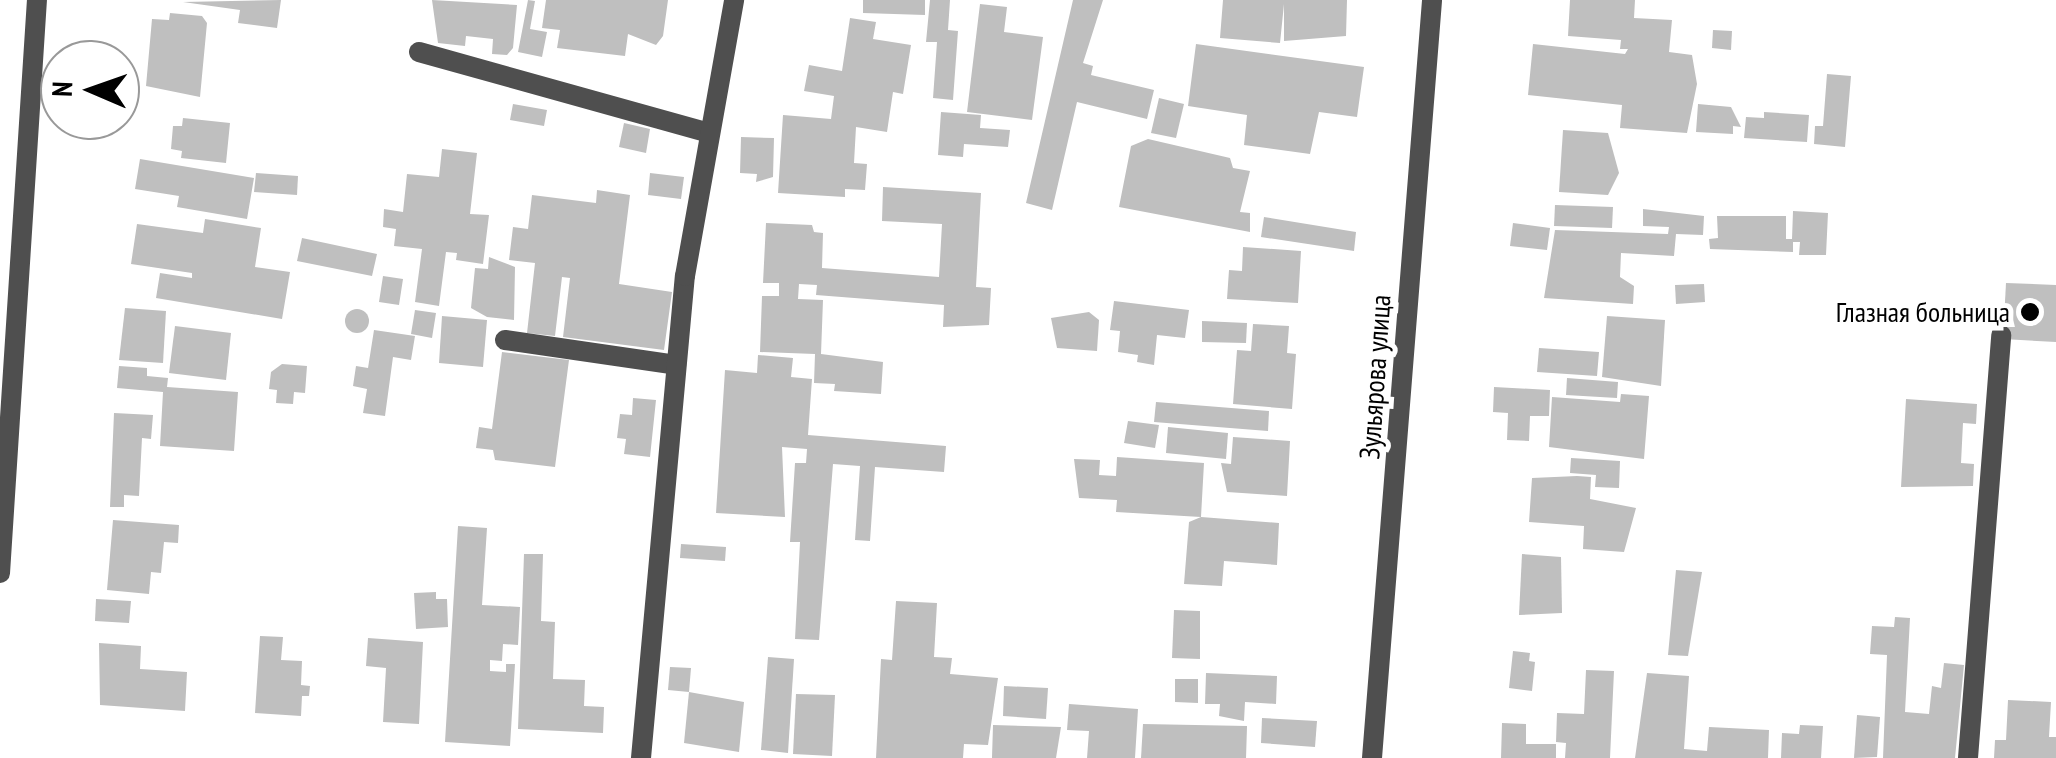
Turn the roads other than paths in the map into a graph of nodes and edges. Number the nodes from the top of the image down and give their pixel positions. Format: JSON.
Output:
{"nodes":[{"id":1,"x":37,"y":0,"type":"edge"},
{"id":2,"x":734,"y":0,"type":"edge"},
{"id":3,"x":1432,"y":0,"type":"edge"},
{"id":4,"x":419,"y":52,"type":"dead end"},
{"id":5,"x":710,"y":133,"type":"junction"},
{"id":6,"x":2001,"y":335,"type":"dead end"},
{"id":7,"x":505,"y":340,"type":"dead end"},
{"id":8,"x":676,"y":364,"type":"junction"},
{"id":9,"x":0,"y":573,"type":"edge"},
{"id":10,"x":641,"y":758,"type":"edge"},
{"id":11,"x":1372,"y":758,"type":"edge"},
{"id":12,"x":1968,"y":758,"type":"edge"}],
"edges":[{"from":1,"to":9,"type":"street"},
{"from":2,"to":5,"type":"street"},
{"from":3,"to":11,"type":"street","name":"Зульярова улица"},
{"from":4,"to":5,"type":"street"},
{"from":5,"to":8,"type":"street"},
{"from":6,"to":12,"type":"street"},
{"from":7,"to":8,"type":"street"},
{"from":8,"to":10,"type":"street"}]}
